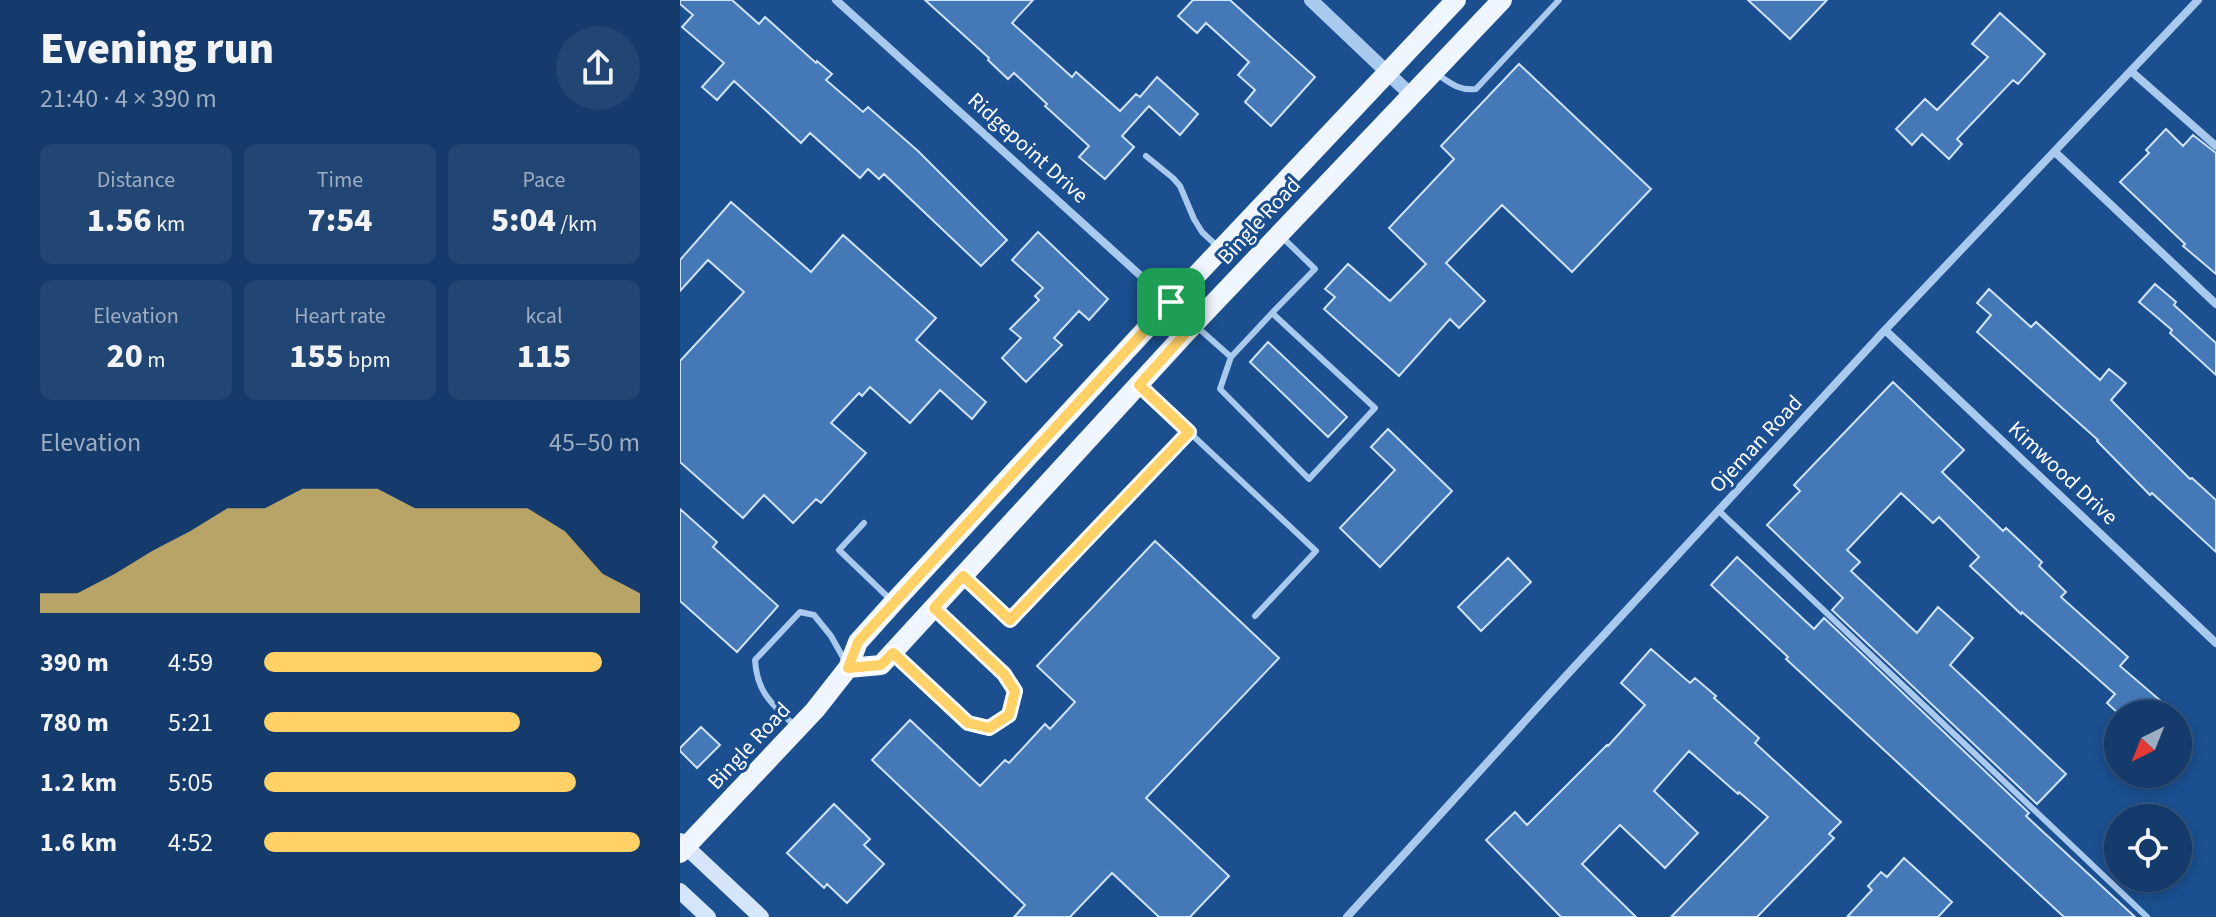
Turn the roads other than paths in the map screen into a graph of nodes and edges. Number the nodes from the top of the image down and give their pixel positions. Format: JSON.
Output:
{"nodes":[{"id":1,"x":836,"y":0,"type":"edge"},
{"id":2,"x":1311,"y":0,"type":"edge"},
{"id":3,"x":1456,"y":0,"type":"edge"},
{"id":4,"x":1502,"y":0,"type":"edge"},
{"id":5,"x":1559,"y":0,"type":"edge"},
{"id":6,"x":2198,"y":0,"type":"edge"},
{"id":7,"x":1435,"y":71,"type":"junction"},
{"id":8,"x":2132,"y":72,"type":"junction"},
{"id":9,"x":1387,"y":73,"type":"junction"},
{"id":10,"x":1412,"y":96,"type":"junction"},
{"id":11,"x":2216,"y":146,"type":"edge"},
{"id":12,"x":2055,"y":152,"type":"junction"},
{"id":13,"x":1146,"y":156,"type":"dead end"},
{"id":14,"x":1279,"y":235,"type":"junction"},
{"id":15,"x":1220,"y":250,"type":"junction"},
{"id":16,"x":1171,"y":302,"type":"junction"},
{"id":17,"x":2216,"y":304,"type":"edge"},
{"id":18,"x":1272,"y":313,"type":"junction"},
{"id":19,"x":1194,"y":324,"type":"junction"},
{"id":20,"x":1885,"y":330,"type":"junction"},
{"id":21,"x":1231,"y":357,"type":"junction"},
{"id":22,"x":1139,"y":385,"type":"junction"},
{"id":23,"x":1189,"y":432,"type":"junction"},
{"id":24,"x":1719,"y":511,"type":"junction"},
{"id":25,"x":864,"y":523,"type":"dead end"},
{"id":26,"x":927,"y":567,"type":"junction"},
{"id":27,"x":957,"y":583,"type":"junction"},
{"id":28,"x":894,"y":602,"type":"junction"},
{"id":29,"x":934,"y":608,"type":"junction"},
{"id":30,"x":1255,"y":616,"type":"dead end"},
{"id":31,"x":2216,"y":643,"type":"edge"},
{"id":32,"x":893,"y":653,"type":"junction"},
{"id":33,"x":848,"y":668,"type":"junction"},
{"id":34,"x":798,"y":729,"type":"junction"},
{"id":35,"x":682,"y":847,"type":"edge"},
{"id":36,"x":680,"y":891,"type":"edge"},
{"id":37,"x":708,"y":917,"type":"edge"},
{"id":38,"x":761,"y":917,"type":"edge"},
{"id":39,"x":1347,"y":917,"type":"edge"},
{"id":40,"x":2147,"y":917,"type":"edge"}],
"edges":[{"from":1,"to":16,"type":"street","name":"Ridgepoint Drive"},
{"from":2,"to":9,"type":"street"},
{"from":3,"to":9,"type":"main road","name":"Bingle Road"},
{"from":4,"to":7,"type":"main road","name":"Bingle Road"},
{"from":5,"to":7,"type":"lane"},
{"from":6,"to":8,"type":"street","name":"Ojeman Road"},
{"from":7,"to":10,"type":"main road","name":"Bingle Road"},
{"from":8,"to":11,"type":"street"},
{"from":8,"to":12,"type":"street","name":"Ojeman Road"},
{"from":9,"to":10,"type":"street"},
{"from":9,"to":15,"type":"main road","name":"Bingle Road"},
{"from":10,"to":14,"type":"main road","name":"Bingle Road"},
{"from":12,"to":17,"type":"street"},
{"from":12,"to":20,"type":"street","name":"Ojeman Road"},
{"from":13,"to":15,"type":"lane"},
{"from":14,"to":18,"type":"lane"},
{"from":14,"to":19,"type":"main road","name":"Bingle Road"},
{"from":15,"to":16,"type":"main road","name":"Bingle Road"},
{"from":16,"to":19,"type":"street","name":"Ridgepoint Drive"},
{"from":16,"to":26,"type":"main road","name":"Bingle Road"},
{"from":18,"to":21,"type":"lane"},
{"from":18,"to":21,"type":"lane"},
{"from":19,"to":21,"type":"lane"},
{"from":19,"to":22,"type":"main road","name":"Bingle Road"},
{"from":20,"to":24,"type":"street","name":"Ojeman Road"},
{"from":20,"to":31,"type":"street","name":"Kimwood Drive"},
{"from":22,"to":23,"type":"lane"},
{"from":22,"to":27,"type":"main road","name":"Bingle Road"},
{"from":23,"to":27,"type":"lane"},
{"from":23,"to":30,"type":"lane"},
{"from":24,"to":39,"type":"street","name":"Ojeman Road"},
{"from":24,"to":40,"type":"lane"},
{"from":25,"to":28,"type":"lane"},
{"from":26,"to":27,"type":"main road"},
{"from":26,"to":28,"type":"main road","name":"Bingle Road"},
{"from":27,"to":29,"type":"main road","name":"Bingle Road"},
{"from":28,"to":33,"type":"main road","name":"Bingle Road"},
{"from":29,"to":32,"type":"main road","name":"Bingle Road"},
{"from":29,"to":32,"type":"lane"},
{"from":32,"to":33,"type":"main road","name":"Bingle Road"},
{"from":33,"to":34,"type":"main road","name":"Bingle Road"},
{"from":33,"to":34,"type":"lane"},
{"from":34,"to":35,"type":"main road","name":"Bingle Road"},
{"from":35,"to":38,"type":"main road"},
{"from":36,"to":37,"type":"main road"}]}
